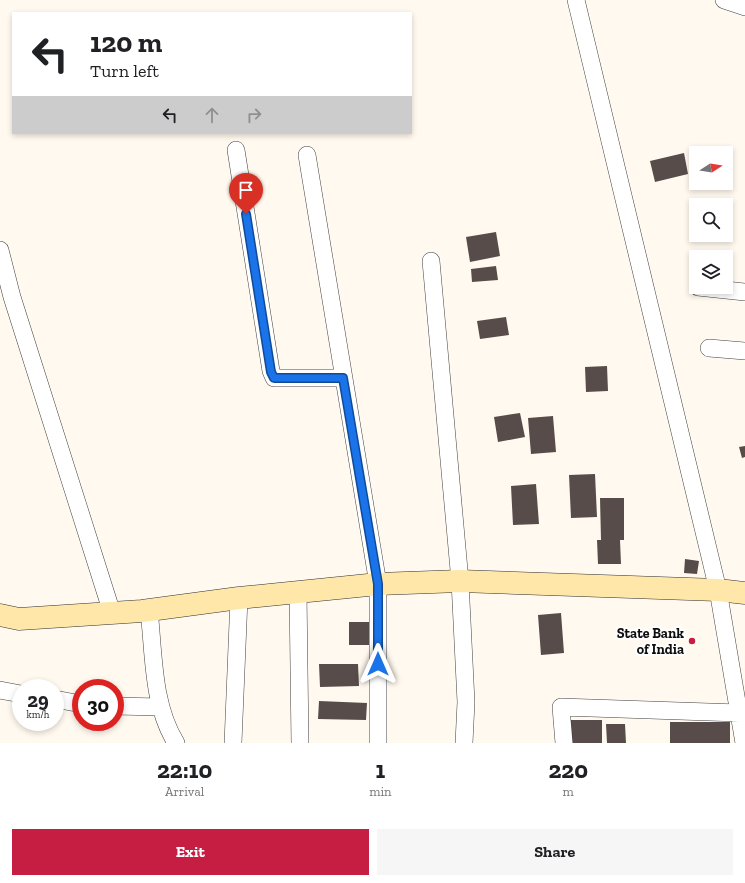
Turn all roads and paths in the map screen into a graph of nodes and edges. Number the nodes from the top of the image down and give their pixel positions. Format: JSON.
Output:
{"nodes":[{"id":1,"x":576,"y":0,"type":"edge"},
{"id":2,"x":724,"y":0,"type":"edge"},
{"id":3,"x":745,"y":7,"type":"edge"},
{"id":4,"x":236,"y":150,"type":"dead end"},
{"id":5,"x":306,"y":155,"type":"dead end"},
{"id":6,"x":0,"y":250,"type":"edge"},
{"id":7,"x":431,"y":261,"type":"dead end"},
{"id":8,"x":733,"y":291,"type":"edge"},
{"id":9,"x":745,"y":292,"type":"edge"},
{"id":10,"x":709,"y":348,"type":"dead end"},
{"id":11,"x":745,"y":350,"type":"edge"},
{"id":12,"x":343,"y":378,"type":"junction"},
{"id":13,"x":460,"y":581,"type":"junction"},
{"id":14,"x":378,"y":584,"type":"junction"},
{"id":15,"x":718,"y":590,"type":"junction"},
{"id":16,"x":298,"y":592,"type":"junction"},
{"id":17,"x":745,"y":593,"type":"edge"},
{"id":18,"x":238,"y":598,"type":"junction"},
{"id":19,"x":149,"y":610,"type":"junction"},
{"id":20,"x":112,"y":613,"type":"junction"},
{"id":21,"x":0,"y":615,"type":"edge"},
{"id":22,"x":0,"y":690,"type":"edge"},
{"id":23,"x":12,"y":692,"type":"edge"},
{"id":24,"x":124,"y":706,"type":"edge"},
{"id":25,"x":160,"y":707,"type":"junction"},
{"id":26,"x":739,"y":713,"type":"junction"},
{"id":27,"x":176,"y":743,"type":"edge"},
{"id":28,"x":233,"y":743,"type":"edge"},
{"id":29,"x":300,"y":743,"type":"edge"},
{"id":30,"x":378,"y":743,"type":"edge"},
{"id":31,"x":464,"y":743,"type":"edge"},
{"id":32,"x":564,"y":743,"type":"edge"},
{"id":33,"x":744,"y":743,"type":"edge"}],
"edges":[{"from":1,"to":15,"type":"street"},
{"from":2,"to":3,"type":"street"},
{"from":4,"to":12,"type":"street"},
{"from":5,"to":12,"type":"street"},
{"from":6,"to":20,"type":"street"},
{"from":7,"to":13,"type":"street"},
{"from":8,"to":9,"type":"street"},
{"from":10,"to":11,"type":"street"},
{"from":12,"to":14,"type":"street"},
{"from":13,"to":14,"type":"main road"},
{"from":13,"to":15,"type":"main road"},
{"from":13,"to":31,"type":"street"},
{"from":14,"to":16,"type":"main road"},
{"from":14,"to":30,"type":"street"},
{"from":15,"to":17,"type":"main road"},
{"from":15,"to":26,"type":"street"},
{"from":16,"to":18,"type":"main road"},
{"from":16,"to":29,"type":"street"},
{"from":18,"to":19,"type":"main road"},
{"from":18,"to":28,"type":"street"},
{"from":19,"to":20,"type":"main road"},
{"from":19,"to":25,"type":"street"},
{"from":20,"to":21,"type":"main road"},
{"from":22,"to":23,"type":"street"},
{"from":24,"to":25,"type":"street"},
{"from":25,"to":27,"type":"street"},
{"from":26,"to":32,"type":"street"},
{"from":26,"to":33,"type":"street"}]}
